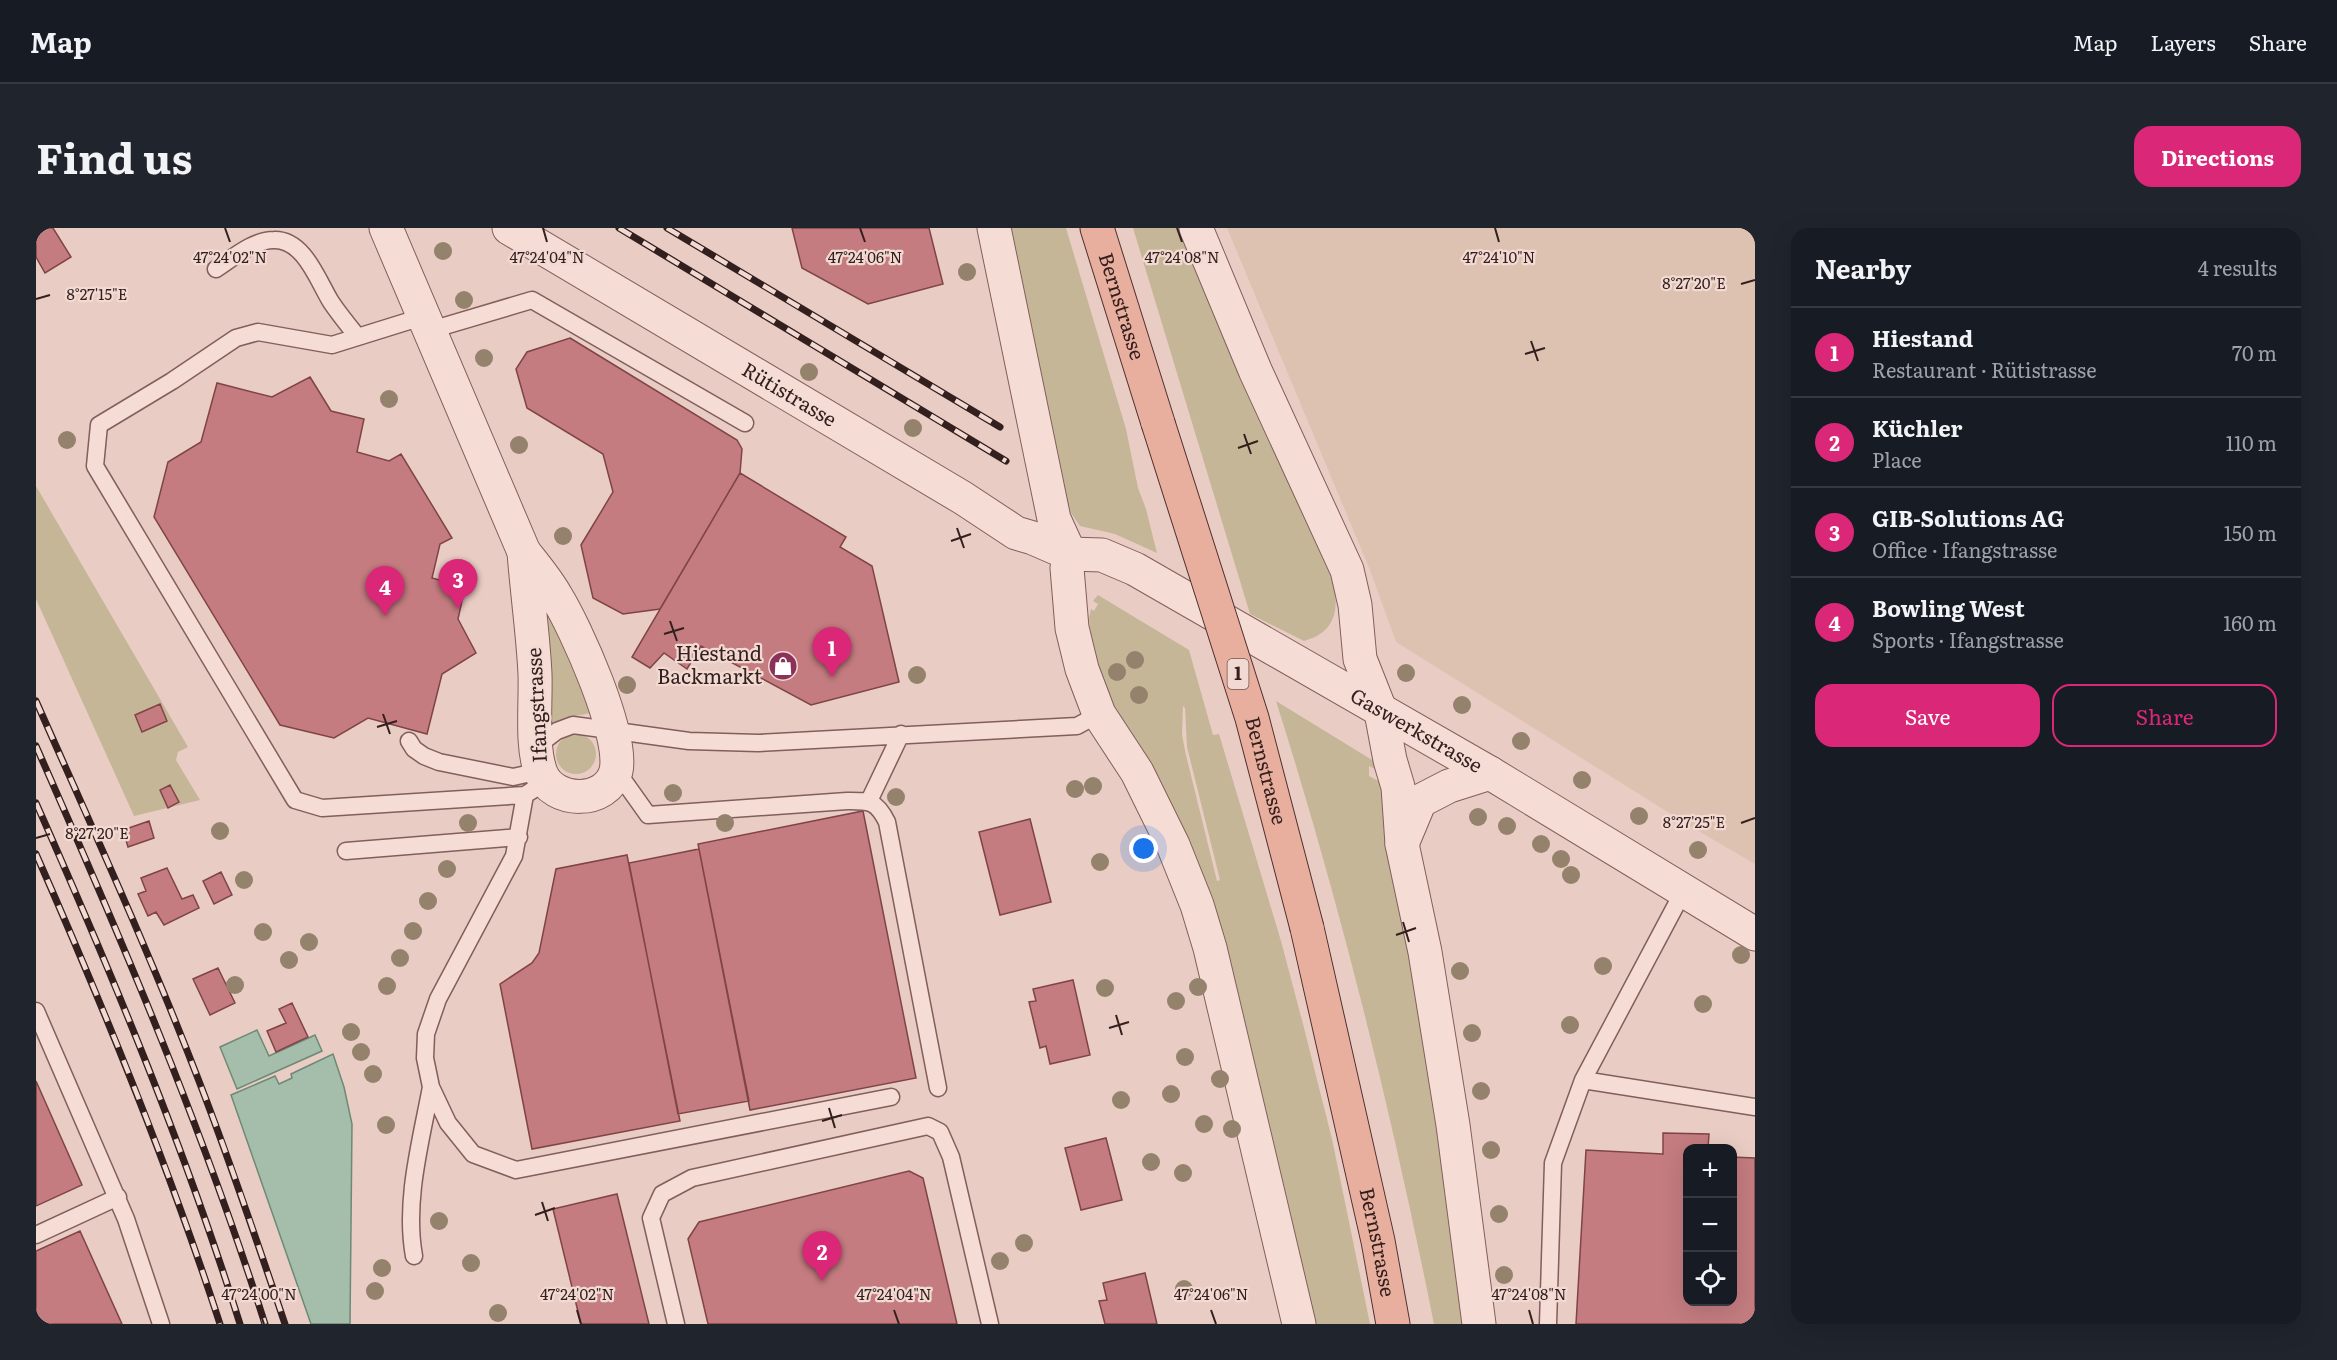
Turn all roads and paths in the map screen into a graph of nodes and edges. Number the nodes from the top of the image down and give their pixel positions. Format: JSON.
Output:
{"nodes":[{"id":1,"x":386,"y":228,"type":"edge"},
{"id":2,"x":509,"y":228,"type":"edge"},
{"id":3,"x":994,"y":228,"type":"edge"},
{"id":4,"x":1097,"y":228,"type":"edge"},
{"id":5,"x":1196,"y":228,"type":"edge"},
{"id":6,"x":216,"y":269,"type":"dead end"},
{"id":7,"x":428,"y":323,"type":"junction"},
{"id":8,"x":357,"y":336,"type":"junction"},
{"id":9,"x":745,"y":423,"type":"dead end"},
{"id":10,"x":524,"y":552,"type":"junction"},
{"id":11,"x":1070,"y":554,"type":"junction"},
{"id":12,"x":1381,"y":711,"type":"junction"},
{"id":13,"x":1099,"y":714,"type":"junction"},
{"id":14,"x":613,"y":732,"type":"junction"},
{"id":15,"x":901,"y":734,"type":"junction"},
{"id":16,"x":410,"y":741,"type":"dead end"},
{"id":17,"x":616,"y":770,"type":"junction"},
{"id":18,"x":1490,"y":773,"type":"junction"},
{"id":19,"x":537,"y":774,"type":"junction"},
{"id":20,"x":869,"y":801,"type":"junction"},
{"id":21,"x":519,"y":837,"type":"junction"},
{"id":22,"x":1402,"y":844,"type":"junction"},
{"id":23,"x":346,"y":851,"type":"dead end"},
{"id":24,"x":1684,"y":890,"type":"junction"},
{"id":25,"x":1755,"y":934,"type":"edge"},
{"id":26,"x":36,"y":1011,"type":"edge"},
{"id":27,"x":1583,"y":1080,"type":"junction"},
{"id":28,"x":431,"y":1087,"type":"junction"},
{"id":29,"x":938,"y":1088,"type":"dead end"},
{"id":30,"x":891,"y":1097,"type":"dead end"},
{"id":31,"x":1755,"y":1107,"type":"edge"},
{"id":32,"x":118,"y":1197,"type":"junction"},
{"id":33,"x":36,"y":1235,"type":"edge"},
{"id":34,"x":414,"y":1256,"type":"dead end"},
{"id":35,"x":161,"y":1324,"type":"edge"},
{"id":36,"x":676,"y":1324,"type":"edge"},
{"id":37,"x":990,"y":1324,"type":"edge"},
{"id":38,"x":1299,"y":1324,"type":"edge"},
{"id":39,"x":1393,"y":1324,"type":"edge"},
{"id":40,"x":1479,"y":1324,"type":"edge"},
{"id":41,"x":1548,"y":1324,"type":"edge"}],
"edges":[{"from":1,"to":7,"type":"street"},
{"from":2,"to":11,"type":"street","name":"Rütistrasse"},
{"from":3,"to":11,"type":"street"},
{"from":4,"to":39,"type":"main road","name":"Bernstrasse","number":"1","bridge":true},
{"from":5,"to":12,"type":"street"},
{"from":6,"to":8,"type":"lane"},
{"from":7,"to":8,"type":"lane"},
{"from":7,"to":9,"type":"lane"},
{"from":7,"to":10,"type":"street","name":"Ifangstrasse"},
{"from":8,"to":19,"type":"lane"},
{"from":10,"to":14,"type":"street","name":"Ifangstrasse"},
{"from":10,"to":19,"type":"street","name":"Ifangstrasse"},
{"from":11,"to":12,"type":"street","name":"Gaswerkstrasse"},
{"from":11,"to":13,"type":"street"},
{"from":12,"to":18,"type":"street","name":"Gaswerkstrasse"},
{"from":12,"to":22,"type":"street"},
{"from":13,"to":15,"type":"lane"},
{"from":13,"to":38,"type":"street"},
{"from":14,"to":15,"type":"lane"},
{"from":14,"to":17,"type":"street","name":"Ifangstrasse"},
{"from":14,"to":19,"type":"lane"},
{"from":15,"to":20,"type":"lane"},
{"from":16,"to":19,"type":"lane"},
{"from":17,"to":19,"type":"street","name":"Ifangstrasse"},
{"from":17,"to":20,"type":"lane"},
{"from":18,"to":22,"type":"street"},
{"from":18,"to":24,"type":"street","name":"Gaswerkstrasse"},
{"from":19,"to":21,"type":"lane"},
{"from":20,"to":29,"type":"lane"},
{"from":21,"to":23,"type":"lane"},
{"from":21,"to":28,"type":"lane"},
{"from":22,"to":40,"type":"street"},
{"from":24,"to":25,"type":"street","name":"Gaswerkstrasse"},
{"from":24,"to":27,"type":"lane"},
{"from":26,"to":32,"type":"lane"},
{"from":27,"to":31,"type":"lane"},
{"from":27,"to":41,"type":"lane"},
{"from":28,"to":30,"type":"lane"},
{"from":28,"to":34,"type":"lane"},
{"from":32,"to":33,"type":"lane"},
{"from":32,"to":35,"type":"lane"},
{"from":36,"to":37,"type":"lane"}]}
